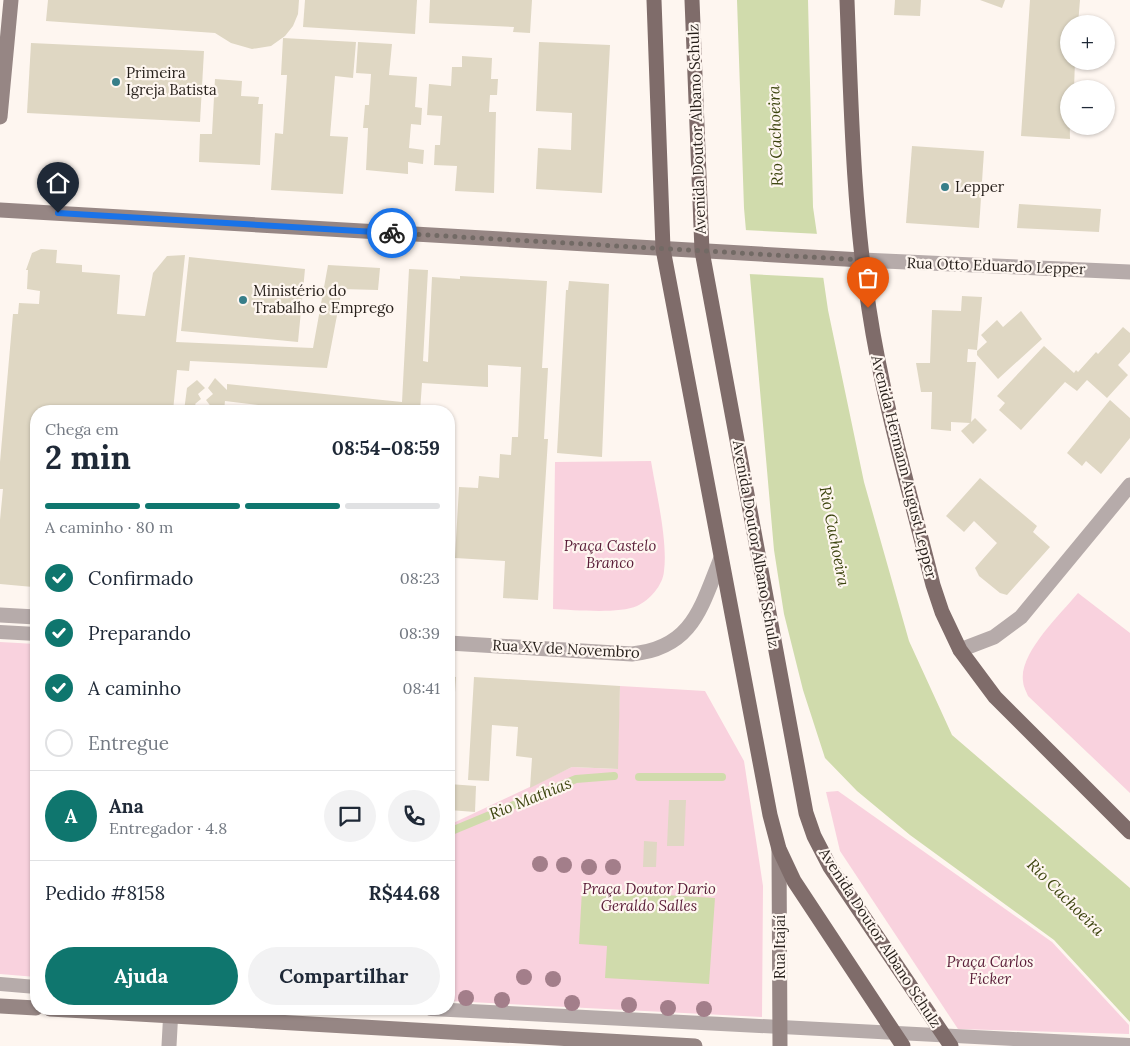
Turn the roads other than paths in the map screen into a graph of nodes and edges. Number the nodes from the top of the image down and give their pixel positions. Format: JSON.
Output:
{"nodes":[{"id":1,"x":11,"y":0,"type":"edge"},
{"id":2,"x":654,"y":0,"type":"edge"},
{"id":3,"x":692,"y":0,"type":"edge"},
{"id":4,"x":847,"y":0,"type":"edge"},
{"id":5,"x":0,"y":117,"type":"edge"},
{"id":6,"x":0,"y":210,"type":"edge"},
{"id":7,"x":663,"y":248,"type":"junction"},
{"id":8,"x":702,"y":251,"type":"junction"},
{"id":9,"x":862,"y":260,"type":"junction"},
{"id":10,"x":1130,"y":272,"type":"edge"},
{"id":11,"x":1129,"y":487,"type":"edge"},
{"id":12,"x":721,"y":558,"type":"junction"},
{"id":13,"x":0,"y":615,"type":"edge"},
{"id":14,"x":30,"y":617,"type":"edge"},
{"id":15,"x":0,"y":632,"type":"edge"},
{"id":16,"x":30,"y":634,"type":"edge"},
{"id":17,"x":455,"y":643,"type":"edge"},
{"id":18,"x":960,"y":650,"type":"junction"},
{"id":19,"x":1130,"y":832,"type":"edge"},
{"id":20,"x":779,"y":849,"type":"junction"},
{"id":21,"x":0,"y":984,"type":"edge"},
{"id":22,"x":30,"y":986,"type":"edge"},
{"id":23,"x":0,"y":1006,"type":"edge"},
{"id":24,"x":30,"y":1008,"type":"edge"},
{"id":25,"x":455,"y":1010,"type":"edge"},
{"id":26,"x":171,"y":1015,"type":"edge"},
{"id":27,"x":217,"y":1015,"type":"edge"},
{"id":28,"x":780,"y":1027,"type":"junction"},
{"id":29,"x":894,"y":1032,"type":"junction"},
{"id":30,"x":947,"y":1041,"type":"edge"},
{"id":31,"x":1127,"y":1045,"type":"edge"},
{"id":32,"x":169,"y":1046,"type":"edge"},
{"id":33,"x":695,"y":1046,"type":"edge"},
{"id":34,"x":780,"y":1046,"type":"edge"},
{"id":35,"x":903,"y":1046,"type":"edge"}],
"edges":[{"from":1,"to":5,"type":"main road"},
{"from":2,"to":7,"type":"main road"},
{"from":3,"to":8,"type":"main road","name":"Avenida Doutor Albano Schulz"},
{"from":4,"to":9,"type":"main road","name":"Avenida Hermann August Lepper"},
{"from":6,"to":7,"type":"main road"},
{"from":7,"to":8,"type":"main road"},
{"from":7,"to":12,"type":"main road"},
{"from":8,"to":9,"type":"main road"},
{"from":8,"to":30,"type":"main road","name":"Avenida Doutor Albano Schulz"},
{"from":9,"to":10,"type":"street","name":"Rua Otto Eduardo Lepper"},
{"from":9,"to":18,"type":"main road","name":"Avenida Hermann August Lepper"},
{"from":11,"to":18,"type":"street"},
{"from":12,"to":17,"type":"street","name":"Rua XV de Novembro"},
{"from":12,"to":20,"type":"main road"},
{"from":13,"to":14,"type":"street"},
{"from":15,"to":16,"type":"lane"},
{"from":18,"to":19,"type":"main road","name":"Avenida Hermann August Lepper"},
{"from":20,"to":28,"type":"main road","name":"Rua Itajaí"},
{"from":20,"to":29,"type":"main road"},
{"from":21,"to":22,"type":"lane"},
{"from":23,"to":24,"type":"main road"},
{"from":25,"to":28,"type":"lane"},
{"from":26,"to":32,"type":"street"},
{"from":27,"to":33,"type":"main road"},
{"from":28,"to":29,"type":"lane"},
{"from":28,"to":34,"type":"main road","name":"Rua Itajaí"},
{"from":29,"to":30,"type":"lane"},
{"from":29,"to":35,"type":"main road"},
{"from":30,"to":31,"type":"lane"}]}
